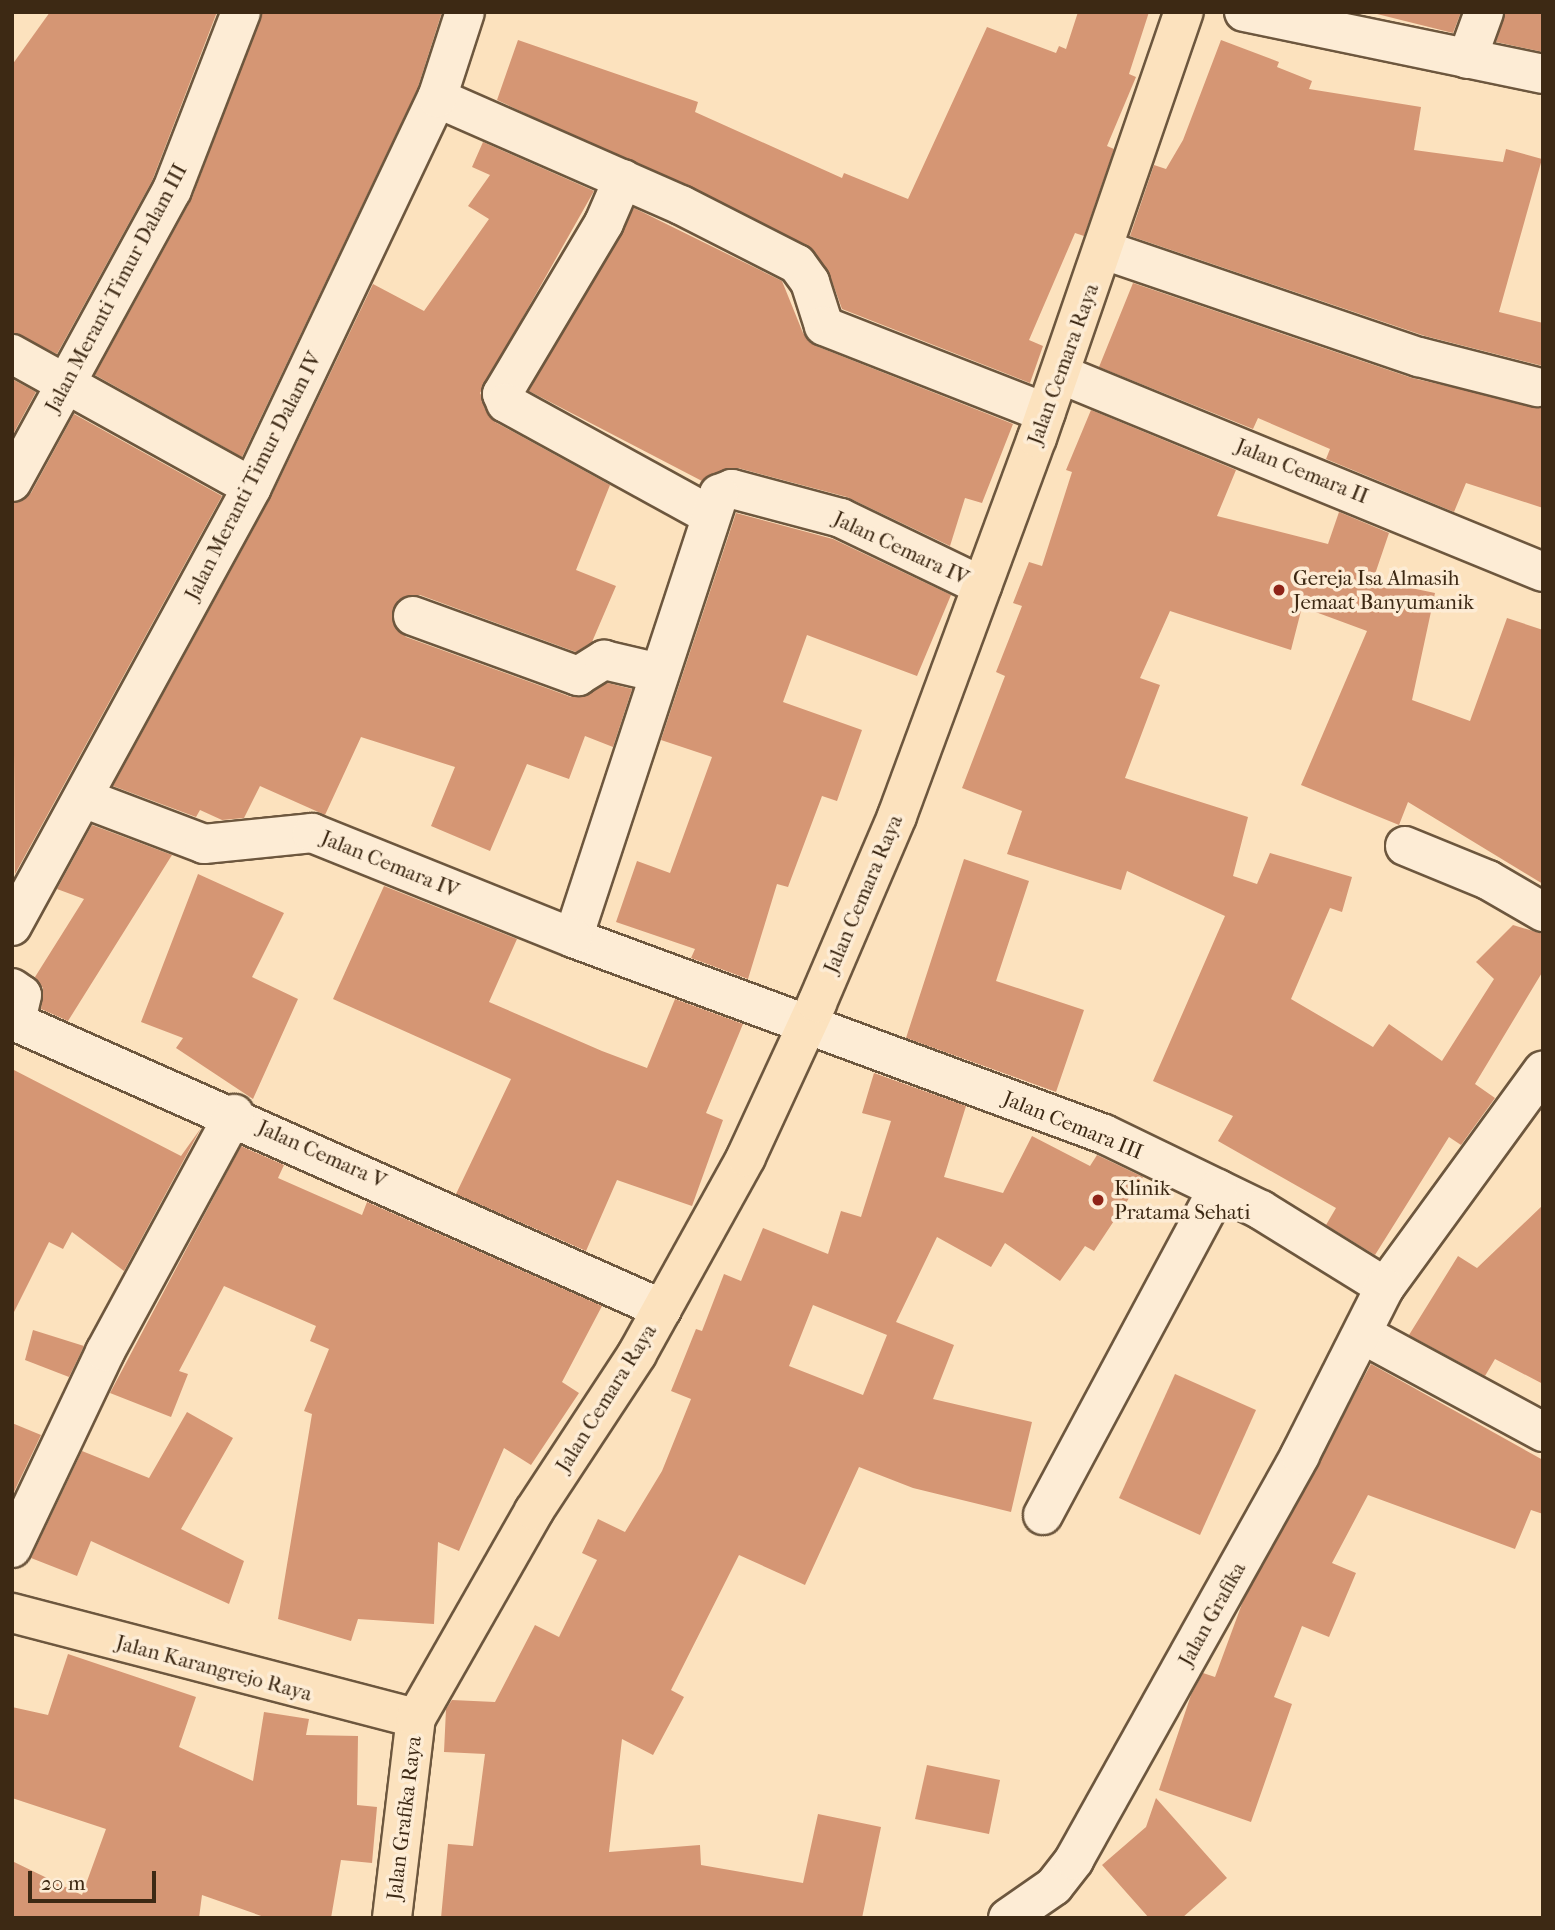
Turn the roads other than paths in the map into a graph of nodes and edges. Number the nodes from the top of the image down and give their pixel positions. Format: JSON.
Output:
{"nodes":[{"id":1,"x":241,"y":12,"type":"edge"},
{"id":2,"x":465,"y":12,"type":"edge"},
{"id":3,"x":1184,"y":12,"type":"edge"},
{"id":4,"x":1244,"y":12,"type":"edge"},
{"id":5,"x":1484,"y":12,"type":"edge"},
{"id":6,"x":1467,"y":59,"type":"junction"},
{"id":7,"x":1543,"y":74,"type":"edge"},
{"id":8,"x":437,"y":98,"type":"junction"},
{"id":9,"x":623,"y":179,"type":"junction"},
{"id":10,"x":1104,"y":250,"type":"junction"},
{"id":11,"x":12,"y":354,"type":"edge"},
{"id":12,"x":1060,"y":374,"type":"junction"},
{"id":13,"x":66,"y":384,"type":"junction"},
{"id":14,"x":1537,"y":387,"type":"dead end"},
{"id":15,"x":1046,"y":413,"type":"junction"},
{"id":16,"x":12,"y":482,"type":"edge"},
{"id":17,"x":252,"y":487,"type":"junction"},
{"id":18,"x":710,"y":515,"type":"junction"},
{"id":19,"x":1543,"y":572,"type":"edge"},
{"id":20,"x":982,"y":586,"type":"junction"},
{"id":21,"x":413,"y":616,"type":"dead end"},
{"id":22,"x":660,"y":673,"type":"junction"},
{"id":23,"x":83,"y":797,"type":"junction"},
{"id":24,"x":1405,"y":846,"type":"dead end"},
{"id":25,"x":1543,"y":912,"type":"edge"},
{"id":26,"x":12,"y":926,"type":"edge"},
{"id":27,"x":573,"y":938,"type":"junction"},
{"id":28,"x":12,"y":988,"type":"edge"},
{"id":29,"x":804,"y":1028,"type":"junction"},
{"id":30,"x":1543,"y":1070,"type":"edge"},
{"id":31,"x":234,"y":1114,"type":"junction"},
{"id":32,"x":1217,"y":1189,"type":"junction"},
{"id":33,"x":1385,"y":1287,"type":"junction"},
{"id":34,"x":662,"y":1308,"type":"junction"},
{"id":35,"x":1362,"y":1334,"type":"junction"},
{"id":36,"x":1543,"y":1432,"type":"edge"},
{"id":37,"x":1043,"y":1515,"type":"dead end"},
{"id":38,"x":12,"y":1548,"type":"edge"},
{"id":39,"x":12,"y":1613,"type":"edge"},
{"id":40,"x":416,"y":1718,"type":"junction"},
{"id":41,"x":392,"y":1918,"type":"edge"},
{"id":42,"x":1008,"y":1918,"type":"edge"}],
"edges":[{"from":1,"to":13,"type":"street","name":"Jalan Meranti Timur Dalam III"},
{"from":2,"to":8,"type":"street","name":"Jalan Meranti Timur Dalam IV"},
{"from":3,"to":10,"type":"main road","name":"Jalan Cemara Raya"},
{"from":4,"to":6,"type":"street"},
{"from":5,"to":6,"type":"street"},
{"from":6,"to":7,"type":"street"},
{"from":8,"to":9,"type":"street"},
{"from":8,"to":17,"type":"street","name":"Jalan Meranti Timur Dalam IV"},
{"from":9,"to":15,"type":"street"},
{"from":9,"to":18,"type":"street"},
{"from":10,"to":12,"type":"main road","name":"Jalan Cemara Raya"},
{"from":10,"to":14,"type":"street"},
{"from":11,"to":13,"type":"street"},
{"from":12,"to":15,"type":"main road","name":"Jalan Cemara Raya"},
{"from":12,"to":19,"type":"street","name":"Jalan Cemara II"},
{"from":13,"to":16,"type":"street","name":"Jalan Meranti Timur Dalam III"},
{"from":13,"to":17,"type":"street"},
{"from":15,"to":20,"type":"main road","name":"Jalan Cemara Raya"},
{"from":17,"to":23,"type":"street","name":"Jalan Meranti Timur Dalam IV"},
{"from":18,"to":20,"type":"street","name":"Jalan Cemara IV"},
{"from":18,"to":22,"type":"street","name":"Jalan Cemara IV"},
{"from":20,"to":29,"type":"main road","name":"Jalan Cemara Raya"},
{"from":21,"to":22,"type":"street"},
{"from":22,"to":27,"type":"street","name":"Jalan Cemara IV"},
{"from":23,"to":26,"type":"street","name":"Jalan Meranti Timur Dalam IV"},
{"from":23,"to":27,"type":"street","name":"Jalan Cemara IV"},
{"from":24,"to":25,"type":"street"},
{"from":27,"to":29,"type":"street","name":"Jalan Cemara IV"},
{"from":28,"to":31,"type":"street","name":"Jalan Cemara V"},
{"from":29,"to":32,"type":"street","name":"Jalan Cemara III"},
{"from":29,"to":34,"type":"main road","name":"Jalan Cemara Raya"},
{"from":30,"to":33,"type":"street"},
{"from":31,"to":34,"type":"street","name":"Jalan Cemara V"},
{"from":31,"to":38,"type":"street"},
{"from":32,"to":33,"type":"street","name":"Jalan Cemara III"},
{"from":32,"to":37,"type":"street"},
{"from":33,"to":35,"type":"street","name":"Jalan Grafika"},
{"from":34,"to":40,"type":"main road","name":"Jalan Cemara Raya"},
{"from":35,"to":36,"type":"street"},
{"from":35,"to":42,"type":"street","name":"Jalan Grafika"},
{"from":39,"to":40,"type":"main road","name":"Jalan Karangrejo Raya"},
{"from":40,"to":41,"type":"main road","name":"Jalan Grafika Raya"}]}
